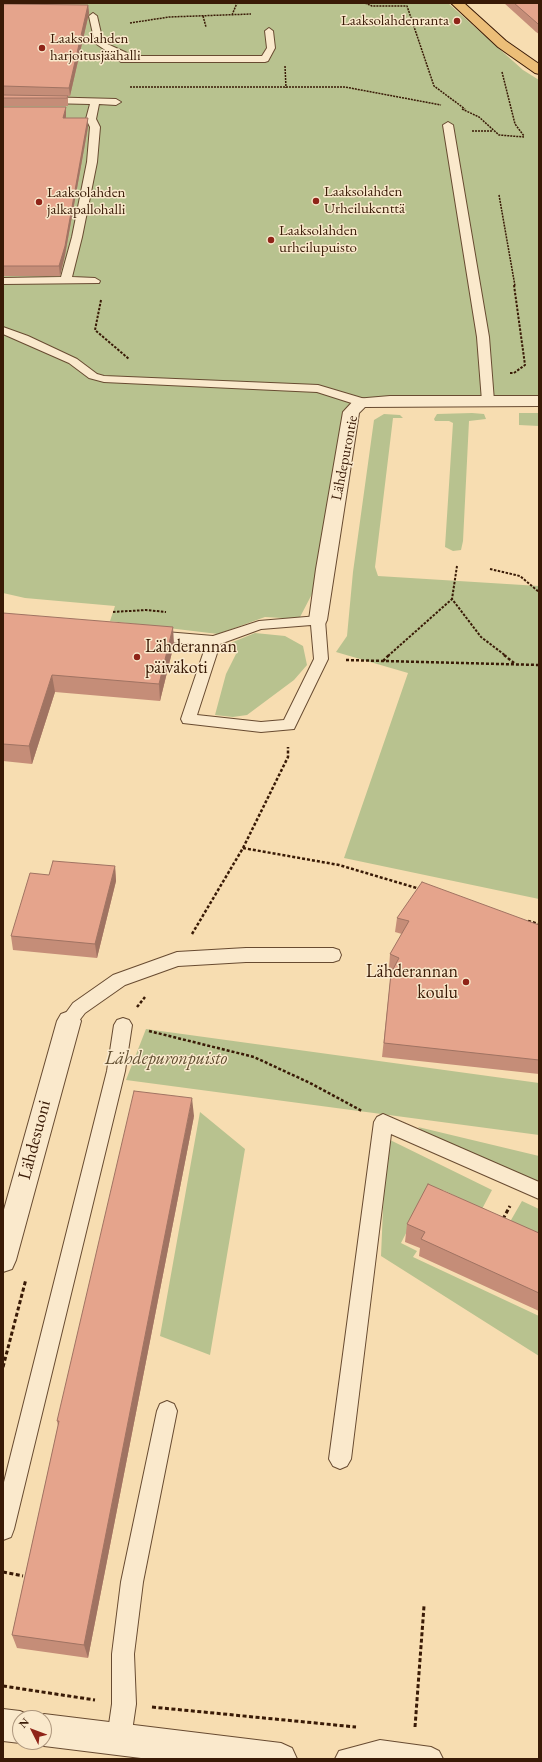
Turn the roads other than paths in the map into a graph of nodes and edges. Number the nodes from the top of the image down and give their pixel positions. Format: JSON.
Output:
{"nodes":[{"id":1,"x":457,"y":3,"type":"edge"},
{"id":2,"x":93,"y":16,"type":"dead end"},
{"id":3,"x":269,"y":30,"type":"dead end"},
{"id":4,"x":539,"y":70,"type":"edge"},
{"id":5,"x":3,"y":99,"type":"edge"},
{"id":6,"x":116,"y":102,"type":"dead end"},
{"id":7,"x":91,"y":108,"type":"junction"},
{"id":8,"x":448,"y":125,"type":"dead end"},
{"id":9,"x":66,"y":280,"type":"junction"},
{"id":10,"x":3,"y":281,"type":"edge"},
{"id":11,"x":95,"y":281,"type":"dead end"},
{"id":12,"x":3,"y":330,"type":"edge"},
{"id":13,"x":488,"y":400,"type":"junction"},
{"id":14,"x":539,"y":401,"type":"edge"},
{"id":15,"x":361,"y":402,"type":"junction"},
{"id":16,"x":318,"y":620,"type":"junction"},
{"id":17,"x":144,"y":635,"type":"edge"},
{"id":18,"x":214,"y":641,"type":"junction"},
{"id":19,"x":333,"y":955,"type":"dead end"},
{"id":20,"x":69,"y":1021,"type":"joint"},
{"id":21,"x":123,"y":1025,"type":"road end"},
{"id":22,"x":539,"y":1191,"type":"edge"},
{"id":23,"x":3,"y":1260,"type":"edge"},
{"id":24,"x":167,"y":1410,"type":"dead end"},
{"id":25,"x":340,"y":1458,"type":"dead end"},
{"id":26,"x":3,"y":1529,"type":"edge"},
{"id":27,"x":52,"y":1731,"type":"edge"},
{"id":28,"x":119,"y":1738,"type":"junction"},
{"id":29,"x":421,"y":1758,"type":"edge"},
{"id":30,"x":281,"y":1759,"type":"edge"},
{"id":31,"x":347,"y":1759,"type":"edge"}],
"edges":[{"from":1,"to":4,"type":"main road"},
{"from":2,"to":3,"type":"lane"},
{"from":5,"to":7,"type":"lane"},
{"from":6,"to":7,"type":"lane"},
{"from":7,"to":9,"type":"lane"},
{"from":8,"to":13,"type":"lane"},
{"from":9,"to":10,"type":"lane"},
{"from":9,"to":11,"type":"lane"},
{"from":12,"to":15,"type":"lane"},
{"from":13,"to":14,"type":"street","name":"Lähdepurontie"},
{"from":13,"to":15,"type":"street","name":"Lähdepurontie"},
{"from":15,"to":16,"type":"street","name":"Lähdepurontie"},
{"from":16,"to":18,"type":"lane"},
{"from":16,"to":18,"type":"lane"},
{"from":17,"to":18,"type":"lane"},
{"from":19,"to":20,"type":"lane"},
{"from":20,"to":23,"type":"street","name":"Lähdesuoni"},
{"from":21,"to":26,"type":"lane"},
{"from":22,"to":25,"type":"lane"},
{"from":24,"to":28,"type":"lane"},
{"from":27,"to":28,"type":"street"},
{"from":28,"to":30,"type":"street"},
{"from":29,"to":31,"type":"lane"}]}
